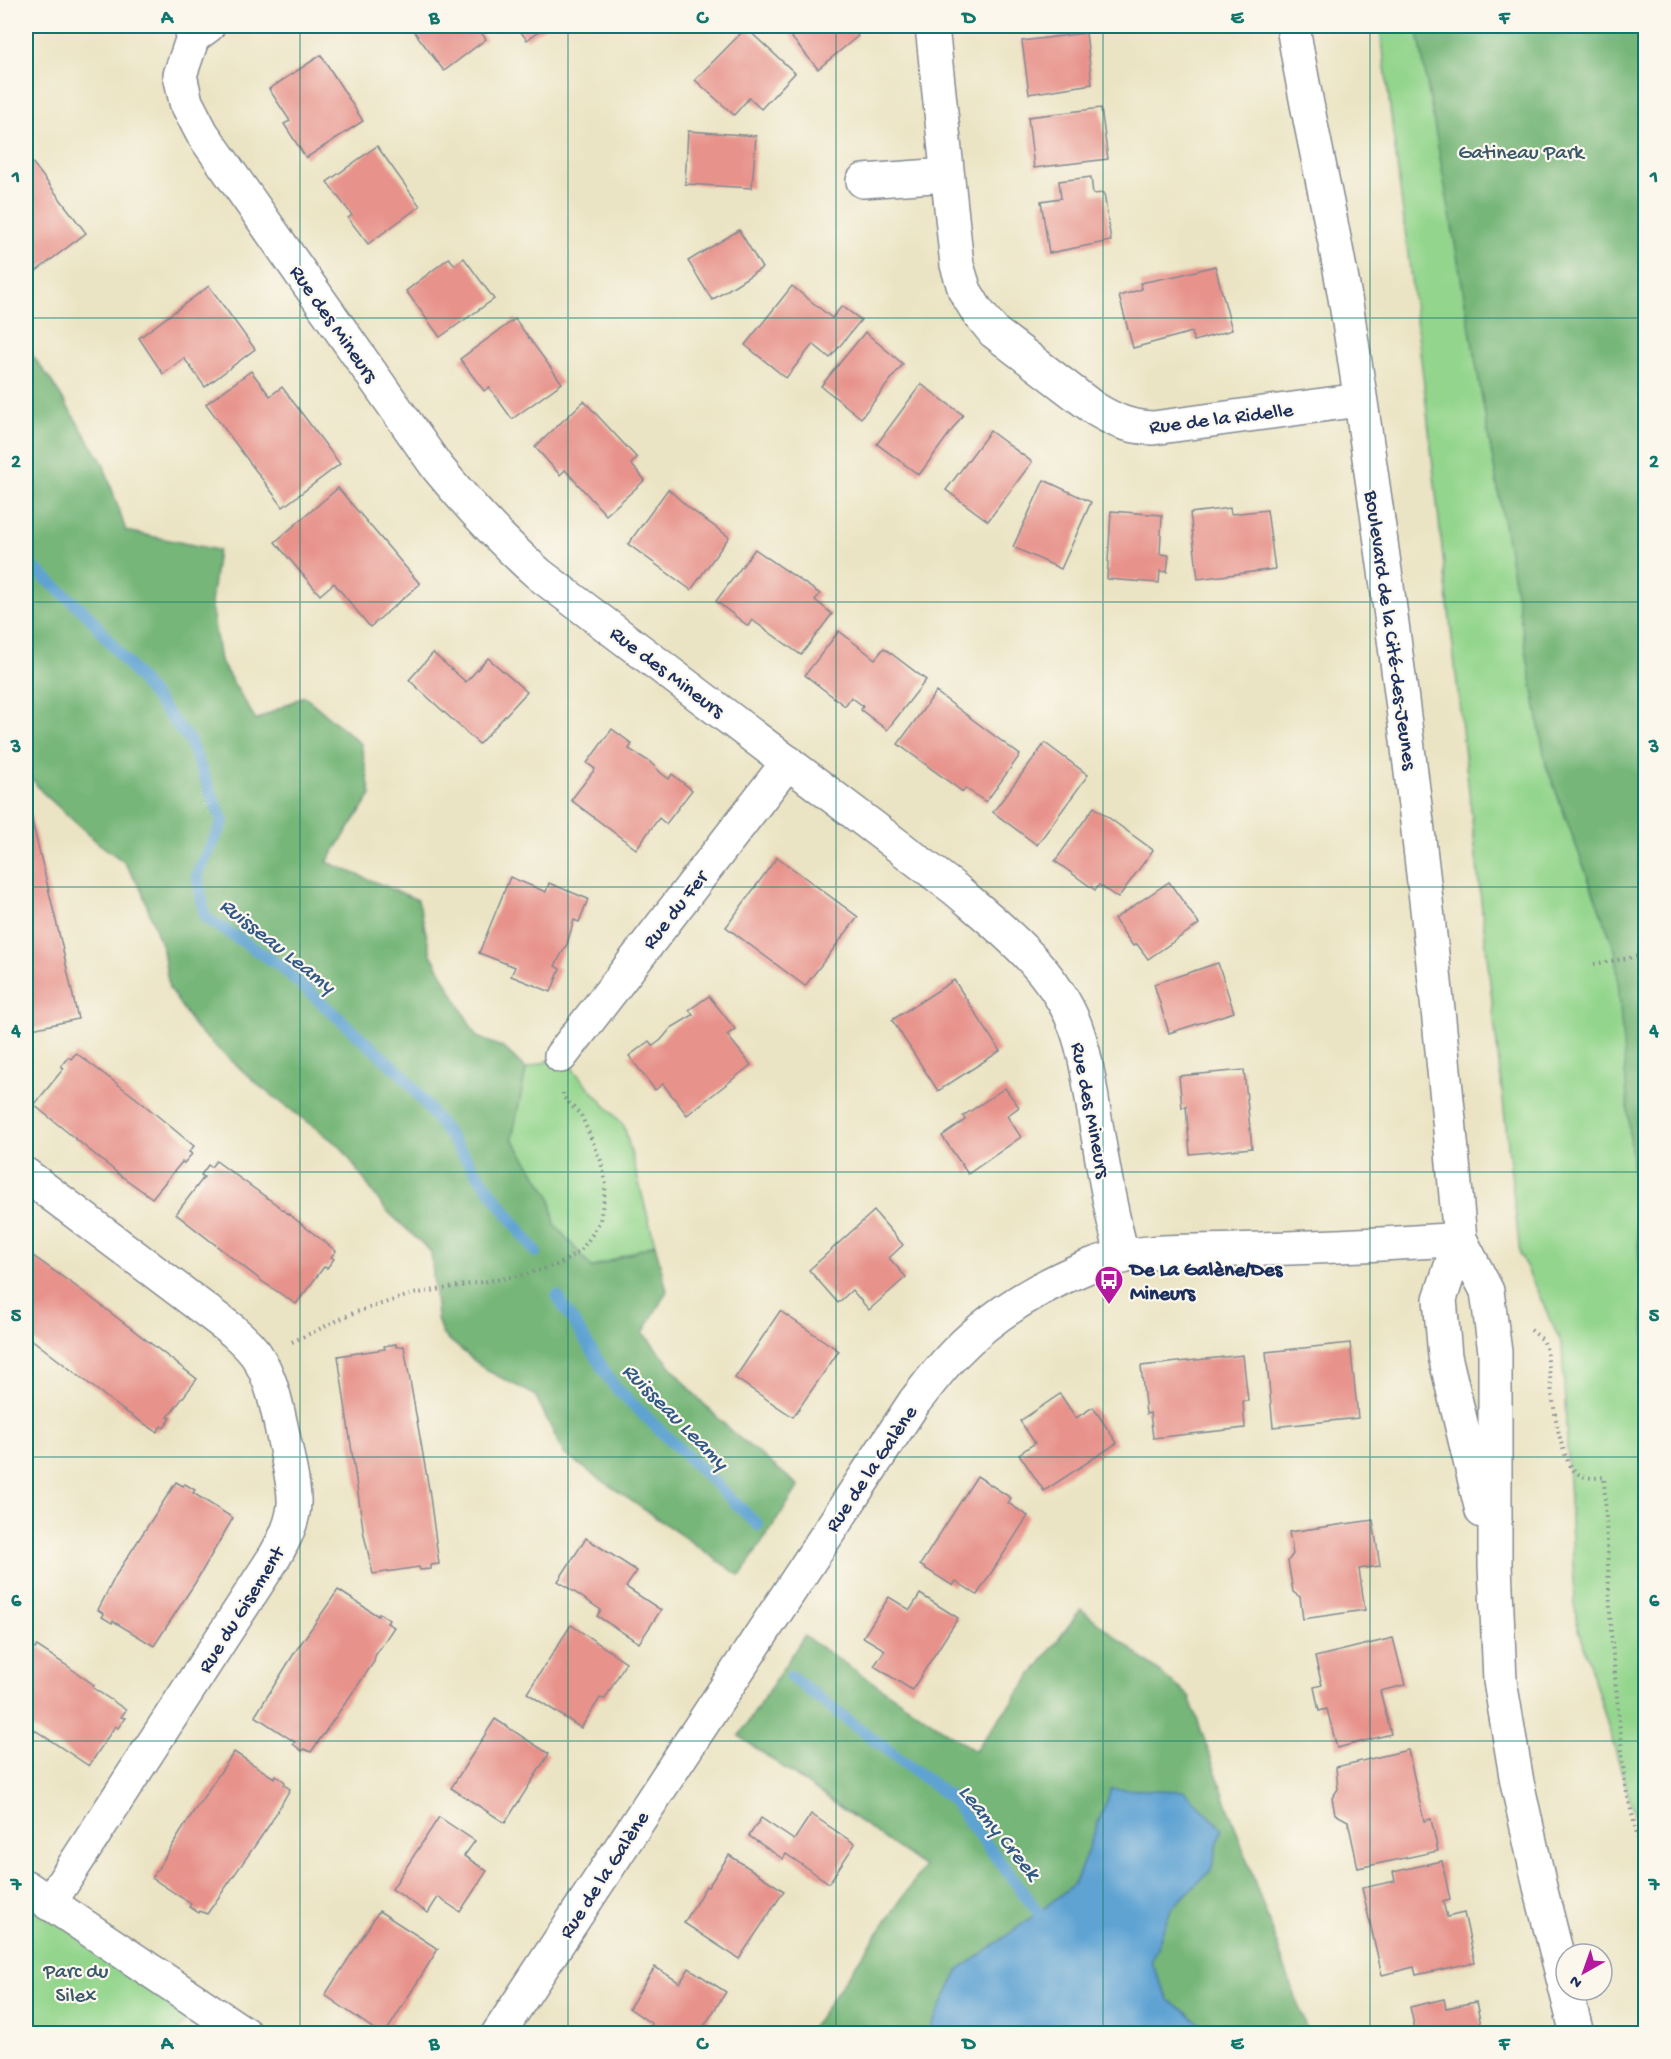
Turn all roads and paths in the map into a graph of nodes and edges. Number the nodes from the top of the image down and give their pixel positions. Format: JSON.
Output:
{"nodes":[{"id":1,"x":208,"y":26,"type":"edge"},
{"id":2,"x":932,"y":26,"type":"edge"},
{"id":3,"x":1293,"y":26,"type":"edge"},
{"id":4,"x":947,"y":175,"type":"junction"},
{"id":5,"x":863,"y":180,"type":"dead end"},
{"id":6,"x":1359,"y":399,"type":"junction"},
{"id":7,"x":788,"y":762,"type":"junction"},
{"id":8,"x":1646,"y":955,"type":"edge"},
{"id":9,"x":1594,"y":964,"type":"dead end"},
{"id":10,"x":561,"y":1056,"type":"joint"},
{"id":11,"x":26,"y":1175,"type":"edge"},
{"id":12,"x":1460,"y":1239,"type":"junction"},
{"id":13,"x":1123,"y":1257,"type":"junction"},
{"id":14,"x":1529,"y":1329,"type":"dead end"},
{"id":15,"x":259,"y":1359,"type":"junction"},
{"id":16,"x":1495,"y":1565,"type":"junction"},
{"id":17,"x":1646,"y":1872,"type":"edge"},
{"id":18,"x":37,"y":1895,"type":"edge"},
{"id":19,"x":245,"y":2034,"type":"edge"},
{"id":20,"x":498,"y":2034,"type":"edge"},
{"id":21,"x":1577,"y":2034,"type":"edge"}],
"edges":[{"from":1,"to":7,"type":"street","name":"Rue des Mineurs"},
{"from":2,"to":4,"type":"street","name":"Rue de la Ridelle"},
{"from":3,"to":6,"type":"street","name":"Boulevard de la Cité-des-Jeunes"},
{"from":4,"to":5,"type":"street"},
{"from":4,"to":6,"type":"street","name":"Rue de la Ridelle"},
{"from":6,"to":12,"type":"street","name":"Boulevard de la Cité-des-Jeunes"},
{"from":7,"to":10,"type":"street","name":"Rue du Fer"},
{"from":7,"to":13,"type":"street","name":"Rue des Mineurs"},
{"from":8,"to":9,"type":"path"},
{"from":10,"to":15,"type":"path"},
{"from":11,"to":15,"type":"street","name":"Rue du Gisement"},
{"from":12,"to":13,"type":"street","name":"Rue de la Galène"},
{"from":12,"to":16,"type":"street","name":"Boulevard de la Cité-des-Jeunes"},
{"from":12,"to":16,"type":"street","name":"Boulevard de la Cité-des-Jeunes"},
{"from":13,"to":20,"type":"street","name":"Rue de la Galène"},
{"from":14,"to":17,"type":"path"},
{"from":15,"to":18,"type":"street","name":"Rue du Gisement"},
{"from":16,"to":21,"type":"street","name":"Boulevard de la Cité-des-Jeunes"},
{"from":18,"to":19,"type":"street"}]}
